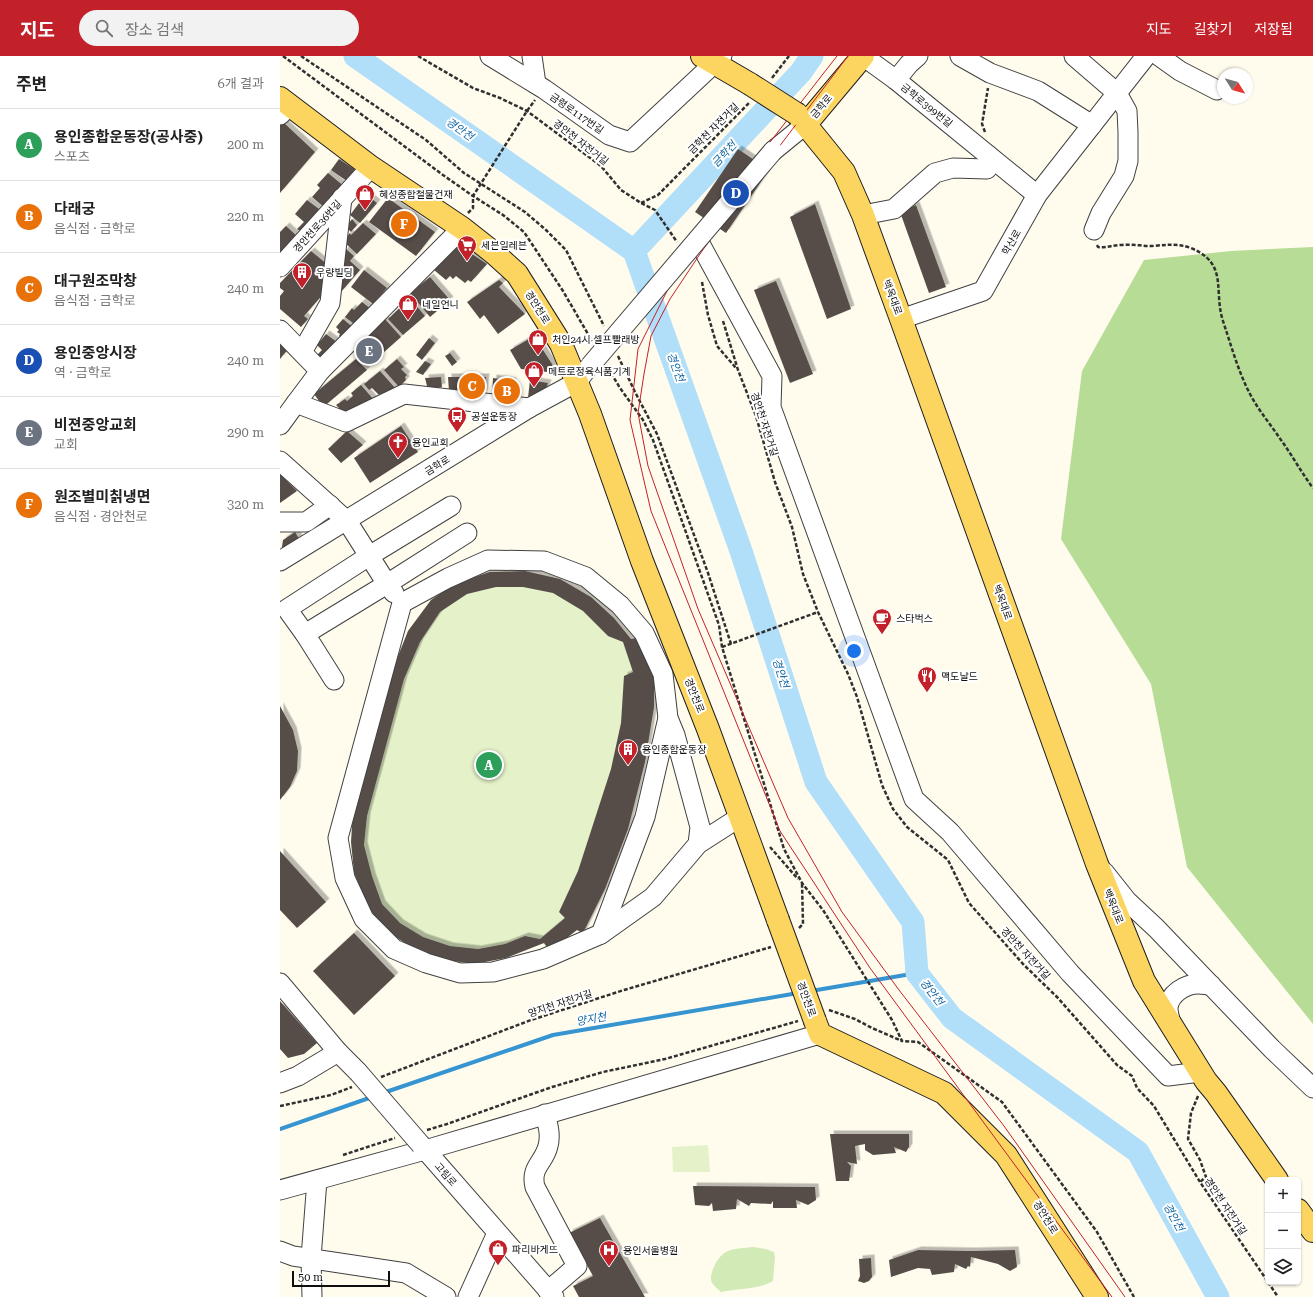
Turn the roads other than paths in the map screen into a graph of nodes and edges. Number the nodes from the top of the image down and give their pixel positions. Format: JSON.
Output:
{"nodes":[{"id":1,"x":490,"y":56,"type":"edge"},
{"id":2,"x":532,"y":56,"type":"edge"},
{"id":3,"x":863,"y":56,"type":"edge"},
{"id":4,"x":918,"y":56,"type":"edge"},
{"id":5,"x":960,"y":56,"type":"edge"},
{"id":6,"x":1074,"y":56,"type":"edge"},
{"id":7,"x":1146,"y":56,"type":"edge"},
{"id":8,"x":1159,"y":56,"type":"edge"},
{"id":9,"x":713,"y":58,"type":"edge"},
{"id":10,"x":896,"y":80,"type":"junction"},
{"id":11,"x":536,"y":84,"type":"junction"},
{"id":12,"x":1217,"y":90,"type":"dead end"},
{"id":13,"x":1117,"y":93,"type":"junction"},
{"id":14,"x":283,"y":106,"type":"edge"},
{"id":15,"x":802,"y":119,"type":"junction"},
{"id":16,"x":1092,"y":125,"type":"junction"},
{"id":17,"x":986,"y":154,"type":"junction"},
{"id":18,"x":371,"y":167,"type":"junction"},
{"id":19,"x":1037,"y":195,"type":"junction"},
{"id":20,"x":342,"y":198,"type":"junction"},
{"id":21,"x":862,"y":215,"type":"junction"},
{"id":22,"x":462,"y":228,"type":"junction"},
{"id":23,"x":1094,"y":230,"type":"road end"},
{"id":24,"x":698,"y":240,"type":"junction"},
{"id":25,"x":280,"y":267,"type":"edge"},
{"id":26,"x":901,"y":319,"type":"junction"},
{"id":27,"x":280,"y":330,"type":"edge"},
{"id":28,"x":302,"y":352,"type":"junction"},
{"id":29,"x":320,"y":371,"type":"junction"},
{"id":30,"x":583,"y":374,"type":"junction"},
{"id":31,"x":296,"y":403,"type":"junction"},
{"id":32,"x":529,"y":408,"type":"junction"},
{"id":33,"x":280,"y":425,"type":"edge"},
{"id":34,"x":280,"y":460,"type":"edge"},
{"id":35,"x":330,"y":505,"type":"junction"},
{"id":36,"x":451,"y":506,"type":"dead end"},
{"id":37,"x":347,"y":521,"type":"junction"},
{"id":38,"x":280,"y":522,"type":"edge"},
{"id":39,"x":467,"y":533,"type":"dead end"},
{"id":40,"x":369,"y":556,"type":"junction"},
{"id":41,"x":280,"y":561,"type":"edge"},
{"id":42,"x":387,"y":584,"type":"junction"},
{"id":43,"x":402,"y":603,"type":"junction"},
{"id":44,"x":305,"y":634,"type":"junction"},
{"id":45,"x":334,"y":680,"type":"dead end"},
{"id":46,"x":668,"y":718,"type":"junction"},
{"id":47,"x":740,"y":817,"type":"junction"},
{"id":48,"x":698,"y":844,"type":"junction"},
{"id":49,"x":1097,"y":864,"type":"junction"},
{"id":50,"x":600,"y":934,"type":"junction"},
{"id":51,"x":280,"y":983,"type":"edge"},
{"id":52,"x":1211,"y":985,"type":"junction"},
{"id":53,"x":1171,"y":1024,"type":"junction"},
{"id":54,"x":818,"y":1028,"type":"junction"},
{"id":55,"x":338,"y":1052,"type":"junction"},
{"id":56,"x":1203,"y":1076,"type":"junction"},
{"id":57,"x":280,"y":1083,"type":"edge"},
{"id":58,"x":1313,"y":1088,"type":"edge"},
{"id":59,"x":545,"y":1114,"type":"junction"},
{"id":60,"x":423,"y":1147,"type":"junction"},
{"id":61,"x":1275,"y":1177,"type":"edge"},
{"id":62,"x":317,"y":1180,"type":"junction"},
{"id":63,"x":280,"y":1190,"type":"edge"},
{"id":64,"x":1300,"y":1213,"type":"edge"},
{"id":65,"x":1313,"y":1231,"type":"edge"},
{"id":66,"x":497,"y":1233,"type":"junction"},
{"id":67,"x":280,"y":1251,"type":"edge"},
{"id":68,"x":312,"y":1258,"type":"junction"},
{"id":69,"x":551,"y":1294,"type":"edge"},
{"id":70,"x":312,"y":1297,"type":"edge"},
{"id":71,"x":446,"y":1297,"type":"edge"},
{"id":72,"x":468,"y":1297,"type":"edge"},
{"id":73,"x":1096,"y":1297,"type":"edge"}],
"edges":[{"from":1,"to":11,"type":"street","name":"금령로117번길"},
{"from":2,"to":11,"type":"street"},
{"from":3,"to":10,"type":"street","name":"금학로399번길"},
{"from":3,"to":15,"type":"main road","name":"금학로"},
{"from":4,"to":10,"type":"street"},
{"from":5,"to":16,"type":"street"},
{"from":6,"to":13,"type":"street"},
{"from":7,"to":13,"type":"street","name":"학산로"},
{"from":8,"to":12,"type":"street"},
{"from":9,"to":11,"type":"street","name":"금령로117번길"},
{"from":9,"to":15,"type":"main road","name":"백옥대로","bridge":true},
{"from":10,"to":17,"type":"street","name":"금학로399번길"},
{"from":13,"to":16,"type":"street","name":"학산로"},
{"from":13,"to":23,"type":"street"},
{"from":14,"to":18,"type":"main road","name":"경안천로"},
{"from":15,"to":21,"type":"main road","name":"백옥대로"},
{"from":15,"to":24,"type":"street","name":"금학로","bridge":true},
{"from":16,"to":19,"type":"street","name":"학산로"},
{"from":17,"to":19,"type":"street","name":"금학로399번길"},
{"from":17,"to":21,"type":"street"},
{"from":18,"to":20,"type":"street","name":"경안천로36번길"},
{"from":18,"to":22,"type":"main road","name":"경안천로"},
{"from":19,"to":26,"type":"street","name":"학산로"},
{"from":20,"to":25,"type":"street","name":"경안천로36번길"},
{"from":20,"to":28,"type":"street"},
{"from":21,"to":26,"type":"main road","name":"백옥대로"},
{"from":22,"to":29,"type":"street"},
{"from":22,"to":30,"type":"main road","name":"경안천로"},
{"from":24,"to":30,"type":"street","name":"금학로","bridge":true},
{"from":24,"to":56,"type":"street"},
{"from":26,"to":49,"type":"main road","name":"백옥대로"},
{"from":27,"to":28,"type":"street"},
{"from":28,"to":29,"type":"street"},
{"from":29,"to":31,"type":"street"},
{"from":30,"to":32,"type":"street","name":"금학로"},
{"from":30,"to":47,"type":"main road","name":"경안천로"},
{"from":31,"to":32,"type":"street"},
{"from":31,"to":33,"type":"street"},
{"from":32,"to":37,"type":"street","name":"금학로"},
{"from":34,"to":35,"type":"street"},
{"from":35,"to":37,"type":"street"},
{"from":35,"to":38,"type":"street"},
{"from":36,"to":40,"type":"street"},
{"from":37,"to":40,"type":"street"},
{"from":37,"to":41,"type":"street","name":"금학로"},
{"from":39,"to":42,"type":"street"},
{"from":40,"to":42,"type":"street"},
{"from":40,"to":44,"type":"street"},
{"from":42,"to":43,"type":"street"},
{"from":42,"to":44,"type":"street"},
{"from":43,"to":46,"type":"street"},
{"from":43,"to":50,"type":"street"},
{"from":44,"to":45,"type":"street"},
{"from":46,"to":48,"type":"street"},
{"from":46,"to":50,"type":"street"},
{"from":47,"to":48,"type":"street"},
{"from":47,"to":54,"type":"main road","name":"경안천로","bridge":true},
{"from":48,"to":50,"type":"street"},
{"from":49,"to":52,"type":"street"},
{"from":49,"to":53,"type":"main road","name":"백옥대로"},
{"from":51,"to":55,"type":"street","name":"고림로"},
{"from":52,"to":53,"type":"street"},
{"from":52,"to":58,"type":"street"},
{"from":53,"to":56,"type":"main road","name":"백옥대로"},
{"from":54,"to":59,"type":"street"},
{"from":54,"to":73,"type":"main road","name":"경안천로"},
{"from":55,"to":57,"type":"street"},
{"from":55,"to":60,"type":"street","name":"고림로","bridge":true},
{"from":56,"to":61,"type":"main road","name":"백옥대로"},
{"from":59,"to":60,"type":"street"},
{"from":59,"to":69,"type":"street"},
{"from":60,"to":62,"type":"street"},
{"from":60,"to":66,"type":"street","name":"고림로"},
{"from":62,"to":63,"type":"street"},
{"from":62,"to":68,"type":"street"},
{"from":64,"to":65,"type":"main road"},
{"from":66,"to":69,"type":"street","name":"고림로"},
{"from":66,"to":72,"type":"street"},
{"from":67,"to":68,"type":"street"},
{"from":68,"to":70,"type":"street"},
{"from":68,"to":71,"type":"street"}]}
